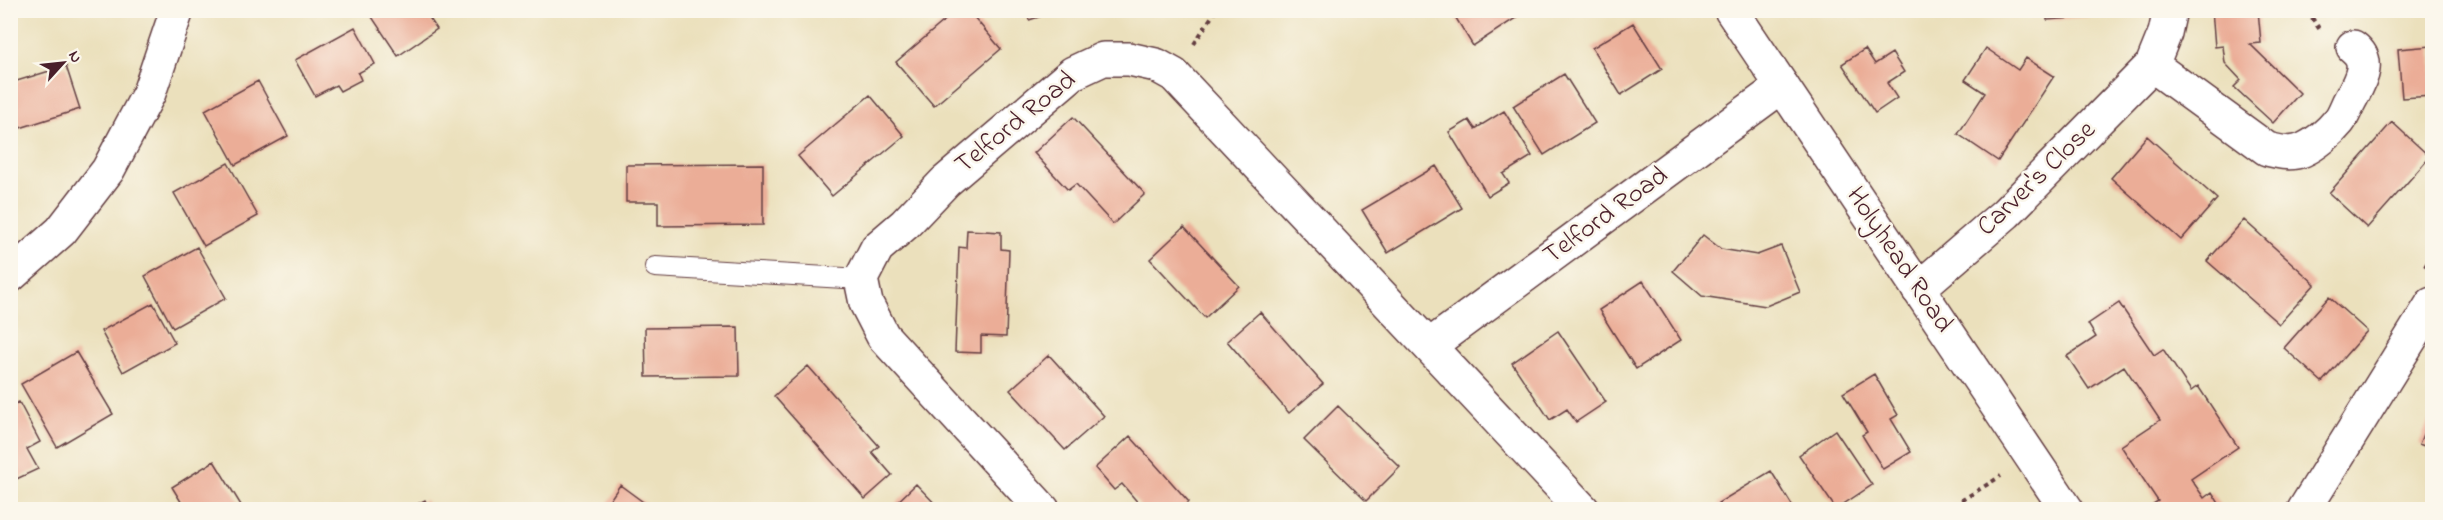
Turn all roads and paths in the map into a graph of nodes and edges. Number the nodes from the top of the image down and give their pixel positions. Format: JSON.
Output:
{"nodes":[{"id":1,"x":177,"y":10,"type":"edge"},
{"id":2,"x":1731,"y":10,"type":"edge"},
{"id":3,"x":2170,"y":10,"type":"edge"},
{"id":4,"x":2353,"y":47,"type":"dead end"},
{"id":5,"x":2152,"y":65,"type":"junction"},
{"id":6,"x":1782,"y":86,"type":"junction"},
{"id":7,"x":655,"y":267,"type":"dead end"},
{"id":8,"x":10,"y":276,"type":"edge"},
{"id":9,"x":861,"y":279,"type":"junction"},
{"id":10,"x":1918,"y":289,"type":"junction"},
{"id":11,"x":2433,"y":304,"type":"edge"},
{"id":12,"x":1429,"y":346,"type":"junction"},
{"id":13,"x":2032,"y":456,"type":"junction"},
{"id":14,"x":1043,"y":510,"type":"edge"},
{"id":15,"x":1583,"y":510,"type":"edge"},
{"id":16,"x":1946,"y":510,"type":"edge"},
{"id":17,"x":2067,"y":510,"type":"edge"},
{"id":18,"x":2304,"y":510,"type":"edge"}],
"edges":[{"from":1,"to":8,"type":"street"},
{"from":2,"to":6,"type":"street","name":"Holyhead Road"},
{"from":3,"to":5,"type":"street","name":"Carver's Close"},
{"from":4,"to":5,"type":"street"},
{"from":5,"to":10,"type":"street","name":"Carver's Close"},
{"from":6,"to":10,"type":"street","name":"Holyhead Road"},
{"from":6,"to":12,"type":"street","name":"Telford Road"},
{"from":7,"to":9,"type":"lane"},
{"from":9,"to":12,"type":"street","name":"Telford Road"},
{"from":9,"to":14,"type":"street"},
{"from":10,"to":13,"type":"street","name":"Holyhead Road"},
{"from":11,"to":18,"type":"street"},
{"from":12,"to":15,"type":"street","name":"Telford Road"},
{"from":13,"to":16,"type":"path"},
{"from":13,"to":17,"type":"street","name":"Holyhead Road"}]}
